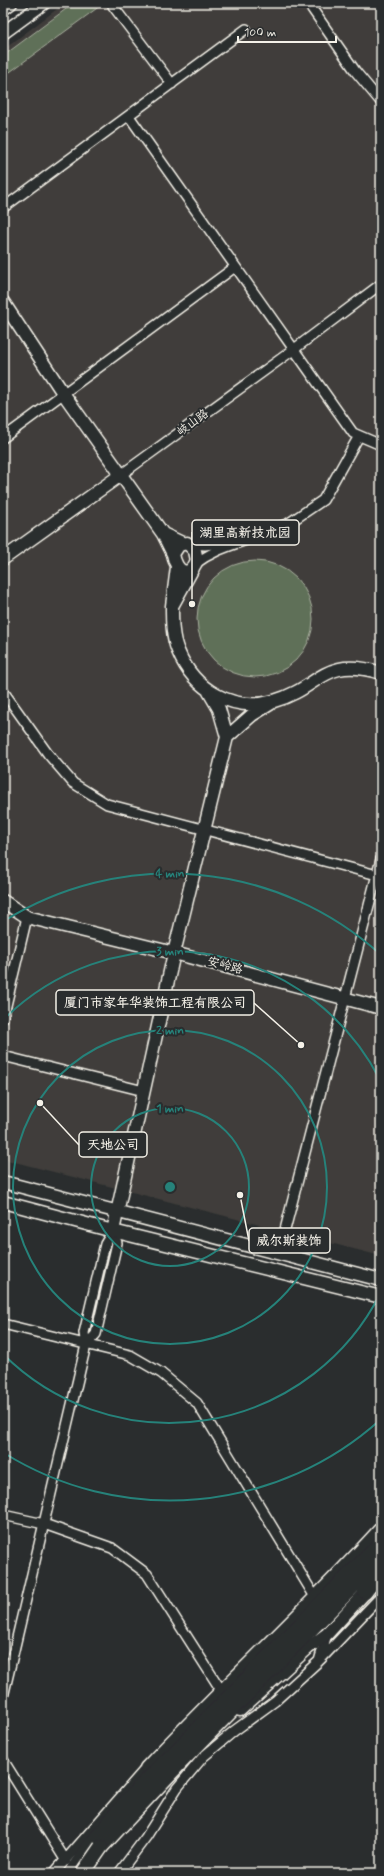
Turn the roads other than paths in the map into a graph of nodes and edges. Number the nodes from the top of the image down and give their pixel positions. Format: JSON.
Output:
{"nodes":[{"id":1,"x":11,"y":3,"type":"edge"},
{"id":2,"x":44,"y":3,"type":"edge"},
{"id":3,"x":308,"y":3,"type":"edge"},
{"id":4,"x":113,"y":6,"type":"dead end"},
{"id":5,"x":3,"y":9,"type":"edge"},
{"id":6,"x":246,"y":29,"type":"dead end"},
{"id":7,"x":3,"y":33,"type":"edge"},
{"id":8,"x":172,"y":84,"type":"junction"},
{"id":9,"x":381,"y":102,"type":"edge"},
{"id":10,"x":129,"y":116,"type":"junction"},
{"id":11,"x":3,"y":208,"type":"edge"},
{"id":12,"x":235,"y":267,"type":"junction"},
{"id":13,"x":381,"y":284,"type":"edge"},
{"id":14,"x":3,"y":302,"type":"edge"},
{"id":15,"x":293,"y":350,"type":"junction"},
{"id":16,"x":63,"y":393,"type":"junction"},
{"id":17,"x":359,"y":436,"type":"junction"},
{"id":18,"x":3,"y":438,"type":"edge"},
{"id":19,"x":381,"y":445,"type":"edge"},
{"id":20,"x":122,"y":474,"type":"junction"},
{"id":21,"x":163,"y":534,"type":"junction"},
{"id":22,"x":249,"y":539,"type":"junction"},
{"id":23,"x":186,"y":544,"type":"junction"},
{"id":24,"x":173,"y":554,"type":"junction"},
{"id":25,"x":3,"y":559,"type":"edge"},
{"id":26,"x":194,"y":566,"type":"junction"},
{"id":27,"x":177,"y":567,"type":"junction"},
{"id":28,"x":172,"y":606,"type":"junction"},
{"id":29,"x":381,"y":673,"type":"edge"},
{"id":30,"x":3,"y":691,"type":"edge"},
{"id":31,"x":209,"y":692,"type":"junction"},
{"id":32,"x":274,"y":701,"type":"junction"},
{"id":33,"x":227,"y":737,"type":"junction"},
{"id":34,"x":203,"y":831,"type":"junction"},
{"id":35,"x":381,"y":859,"type":"edge"},
{"id":36,"x":379,"y":876,"type":"edge"},
{"id":37,"x":3,"y":901,"type":"edge"},
{"id":38,"x":27,"y":917,"type":"junction"},
{"id":39,"x":174,"y":953,"type":"junction"},
{"id":40,"x":344,"y":998,"type":"junction"},
{"id":41,"x":381,"y":1008,"type":"edge"},
{"id":42,"x":3,"y":1018,"type":"edge"},
{"id":43,"x":3,"y":1056,"type":"edge"},
{"id":44,"x":144,"y":1091,"type":"junction"},
{"id":45,"x":3,"y":1183,"type":"edge"},
{"id":46,"x":3,"y":1202,"type":"edge"},
{"id":47,"x":117,"y":1212,"type":"junction"},
{"id":48,"x":113,"y":1232,"type":"junction"},
{"id":49,"x":279,"y":1253,"type":"junction"},
{"id":50,"x":381,"y":1280,"type":"edge"},
{"id":51,"x":381,"y":1297,"type":"edge"},
{"id":52,"x":3,"y":1324,"type":"edge"},
{"id":53,"x":86,"y":1345,"type":"junction"},
{"id":54,"x":3,"y":1515,"type":"edge"},
{"id":55,"x":44,"y":1524,"type":"junction"},
{"id":56,"x":381,"y":1528,"type":"edge"},
{"id":57,"x":381,"y":1535,"type":"edge"},
{"id":58,"x":381,"y":1542,"type":"edge"},
{"id":59,"x":381,"y":1558,"type":"edge"},
{"id":60,"x":350,"y":1563,"type":"junction"},
{"id":61,"x":381,"y":1569,"type":"edge"},
{"id":62,"x":381,"y":1576,"type":"edge"},
{"id":63,"x":365,"y":1592,"type":"junction"},
{"id":64,"x":381,"y":1596,"type":"edge"},
{"id":65,"x":315,"y":1597,"type":"junction"},
{"id":66,"x":280,"y":1632,"type":"joint"},
{"id":67,"x":327,"y":1634,"type":"junction"},
{"id":68,"x":319,"y":1661,"type":"junction"},
{"id":69,"x":224,"y":1696,"type":"junction"},
{"id":70,"x":3,"y":1697,"type":"edge"},
{"id":71,"x":3,"y":1760,"type":"edge"},
{"id":72,"x":181,"y":1762,"type":"junction"},
{"id":73,"x":146,"y":1768,"type":"joint"},
{"id":74,"x":96,"y":1845,"type":"junction"},
{"id":75,"x":69,"y":1867,"type":"edge"},
{"id":76,"x":54,"y":1873,"type":"edge"},
{"id":77,"x":84,"y":1873,"type":"edge"},
{"id":78,"x":119,"y":1873,"type":"edge"}],
"edges":[{"from":1,"to":5,"type":"main road"},
{"from":2,"to":7,"type":"main road"},
{"from":3,"to":9,"type":"street"},
{"from":4,"to":8,"type":"street"},
{"from":6,"to":8,"type":"street"},
{"from":8,"to":10,"type":"street"},
{"from":10,"to":11,"type":"street"},
{"from":10,"to":12,"type":"street"},
{"from":12,"to":15,"type":"street"},
{"from":12,"to":16,"type":"street"},
{"from":13,"to":15,"type":"street","name":"岐山路"},
{"from":14,"to":16,"type":"main road"},
{"from":15,"to":17,"type":"street"},
{"from":15,"to":20,"type":"street","name":"岐山路"},
{"from":16,"to":18,"type":"street"},
{"from":16,"to":20,"type":"main road"},
{"from":17,"to":19,"type":"street"},
{"from":17,"to":22,"type":"street"},
{"from":20,"to":21,"type":"main road"},
{"from":20,"to":25,"type":"main road","name":"岐山路"},
{"from":21,"to":23,"type":"main road"},
{"from":21,"to":24,"type":"main road"},
{"from":22,"to":23,"type":"street"},
{"from":22,"to":26,"type":"street"},
{"from":23,"to":24,"type":"main road"},
{"from":23,"to":26,"type":"main road"},
{"from":24,"to":27,"type":"main road"},
{"from":26,"to":27,"type":"main road"},
{"from":26,"to":28,"type":"main road"},
{"from":27,"to":28,"type":"main road"},
{"from":28,"to":31,"type":"main road"},
{"from":29,"to":32,"type":"main road"},
{"from":30,"to":34,"type":"street"},
{"from":31,"to":32,"type":"main road"},
{"from":31,"to":33,"type":"main road"},
{"from":32,"to":33,"type":"main road"},
{"from":33,"to":34,"type":"main road"},
{"from":34,"to":36,"type":"street"},
{"from":34,"to":39,"type":"main road"},
{"from":35,"to":36,"type":"street"},
{"from":36,"to":40,"type":"street"},
{"from":37,"to":38,"type":"main road","name":"安岭路"},
{"from":38,"to":39,"type":"main road","name":"安岭路"},
{"from":38,"to":42,"type":"street"},
{"from":39,"to":40,"type":"main road","name":"安岭路"},
{"from":39,"to":44,"type":"main road"},
{"from":40,"to":41,"type":"main road","name":"安岭路"},
{"from":40,"to":49,"type":"street"},
{"from":43,"to":44,"type":"street"},
{"from":44,"to":47,"type":"main road"},
{"from":45,"to":47,"type":"main road"},
{"from":46,"to":48,"type":"main road"},
{"from":47,"to":48,"type":"main road"},
{"from":47,"to":49,"type":"main road"},
{"from":48,"to":51,"type":"main road"},
{"from":48,"to":53,"type":"street"},
{"from":49,"to":50,"type":"main road"},
{"from":52,"to":53,"type":"street"},
{"from":53,"to":55,"type":"street"},
{"from":53,"to":65,"type":"street"},
{"from":54,"to":55,"type":"street"},
{"from":55,"to":69,"type":"street"},
{"from":55,"to":70,"type":"street"},
{"from":56,"to":60,"type":"main road"},
{"from":57,"to":60,"type":"highway"},
{"from":58,"to":69,"type":"highway"},
{"from":59,"to":72,"type":"highway"},
{"from":60,"to":65,"type":"main road"},
{"from":61,"to":63,"type":"highway"},
{"from":62,"to":63,"type":"main road"},
{"from":63,"to":67,"type":"main road"},
{"from":64,"to":68,"type":"street"},
{"from":65,"to":66,"type":"main road"},
{"from":66,"to":69,"type":"highway"},
{"from":67,"to":68,"type":"street"},
{"from":67,"to":72,"type":"main road"},
{"from":68,"to":78,"type":"street"},
{"from":69,"to":73,"type":"highway"},
{"from":69,"to":74,"type":"highway"},
{"from":71,"to":75,"type":"street"},
{"from":72,"to":74,"type":"highway"},
{"from":73,"to":76,"type":"street"},
{"from":74,"to":75,"type":"highway"},
{"from":74,"to":77,"type":"highway","bridge":true}]}
